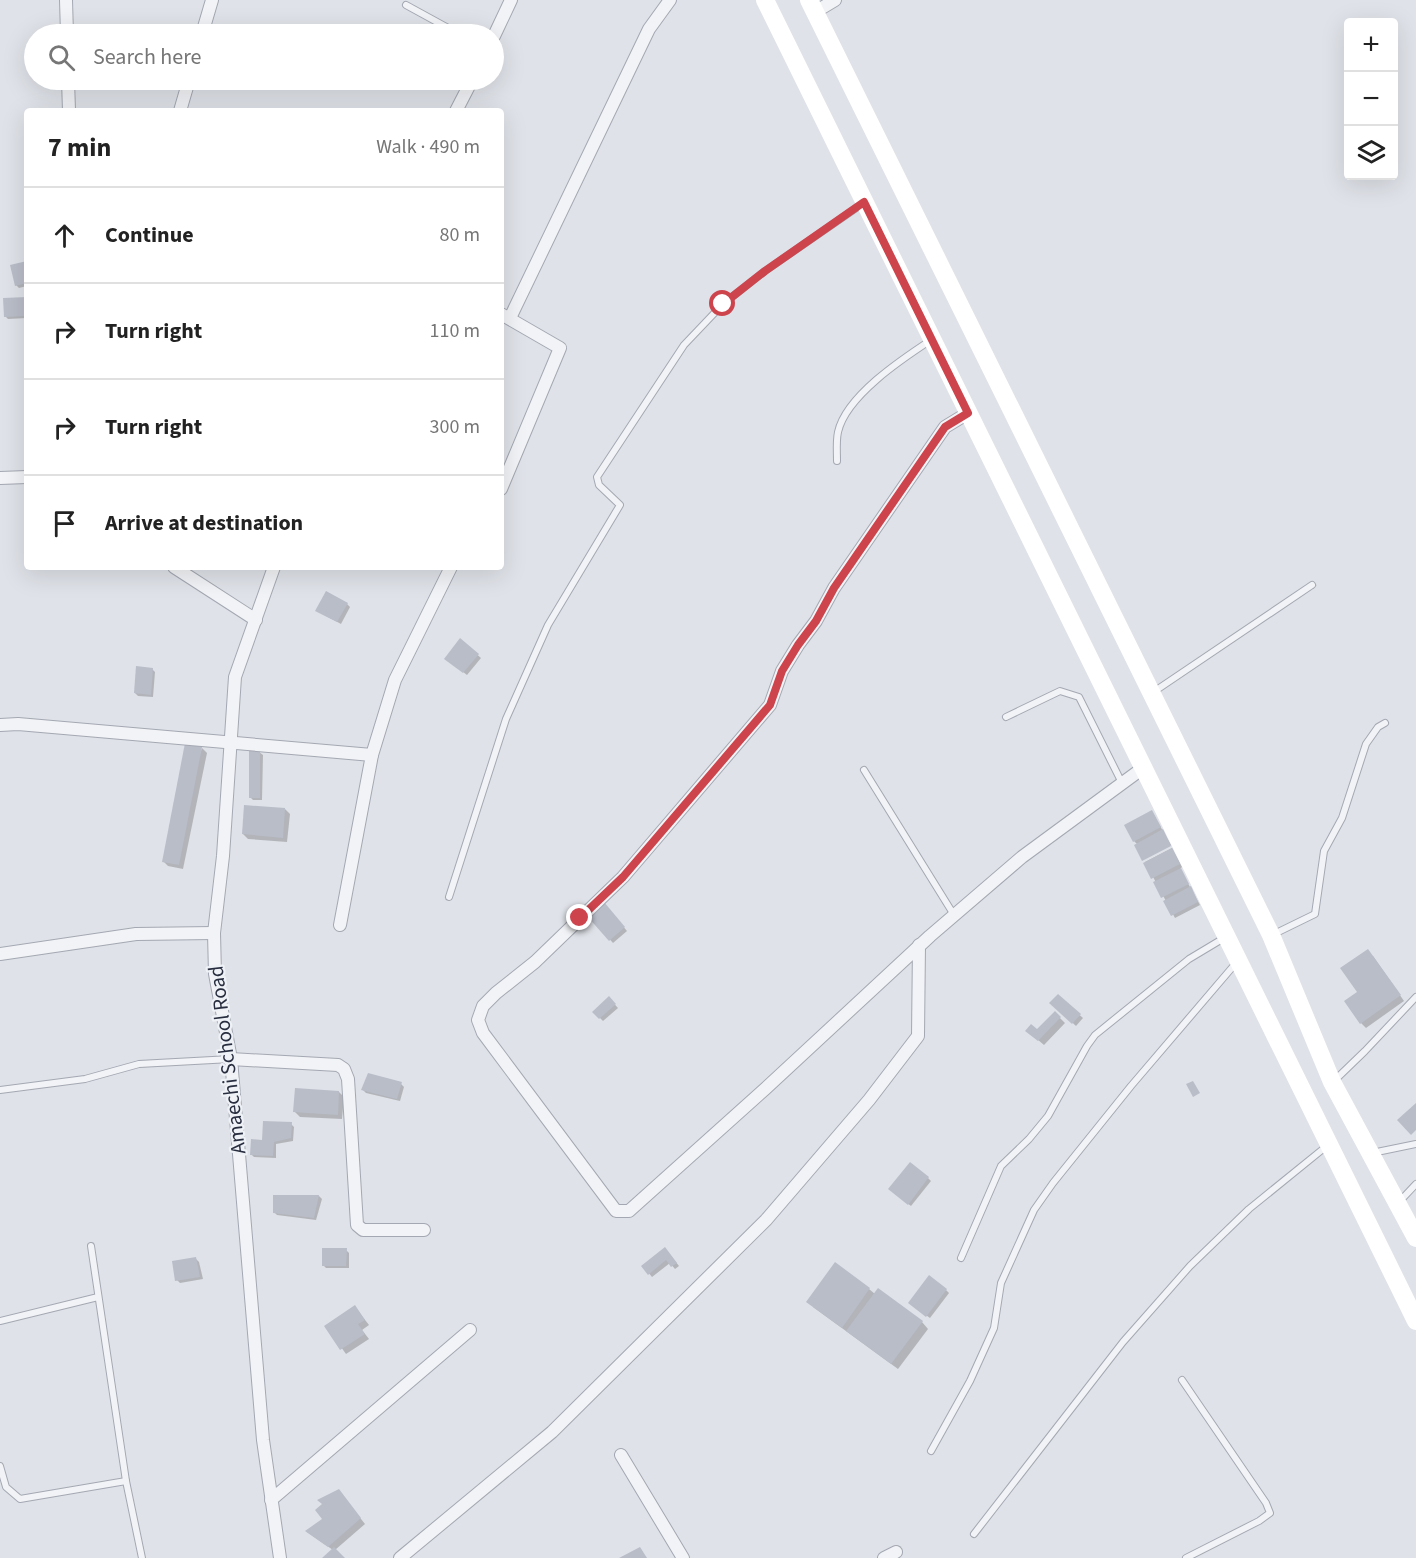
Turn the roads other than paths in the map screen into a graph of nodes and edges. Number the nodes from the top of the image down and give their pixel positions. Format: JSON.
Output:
{"nodes":[{"id":1,"x":66,"y":0,"type":"edge"},
{"id":2,"x":212,"y":0,"type":"edge"},
{"id":3,"x":510,"y":0,"type":"edge"},
{"id":4,"x":670,"y":0,"type":"edge"},
{"id":5,"x":765,"y":0,"type":"edge"},
{"id":6,"x":836,"y":0,"type":"edge"},
{"id":7,"x":406,"y":4,"type":"dead end"},
{"id":8,"x":812,"y":6,"type":"edge"},
{"id":9,"x":67,"y":24,"type":"edge"},
{"id":10,"x":205,"y":24,"type":"edge"},
{"id":11,"x":441,"y":24,"type":"edge"},
{"id":12,"x":499,"y":24,"type":"edge"},
{"id":13,"x":68,"y":90,"type":"edge"},
{"id":14,"x":186,"y":90,"type":"edge"},
{"id":15,"x":467,"y":90,"type":"edge"},
{"id":16,"x":69,"y":108,"type":"edge"},
{"id":17,"x":181,"y":108,"type":"edge"},
{"id":18,"x":458,"y":108,"type":"edge"},
{"id":19,"x":864,"y":202,"type":"junction"},
{"id":20,"x":505,"y":316,"type":"edge"},
{"id":21,"x":931,"y":340,"type":"junction"},
{"id":22,"x":968,"y":413,"type":"junction"},
{"id":23,"x":837,"y":461,"type":"dead end"},
{"id":24,"x":24,"y":477,"type":"edge"},
{"id":25,"x":0,"y":478,"type":"edge"},
{"id":26,"x":504,"y":482,"type":"edge"},
{"id":27,"x":179,"y":570,"type":"edge"},
{"id":28,"x":273,"y":570,"type":"edge"},
{"id":29,"x":450,"y":570,"type":"edge"},
{"id":30,"x":1312,"y":585,"type":"dead end"},
{"id":31,"x":255,"y":620,"type":"junction"},
{"id":32,"x":1152,"y":693,"type":"junction"},
{"id":33,"x":1006,"y":717,"type":"dead end"},
{"id":34,"x":1385,"y":723,"type":"dead end"},
{"id":35,"x":0,"y":725,"type":"edge"},
{"id":36,"x":230,"y":742,"type":"junction"},
{"id":37,"x":372,"y":755,"type":"junction"},
{"id":38,"x":1143,"y":768,"type":"junction"},
{"id":39,"x":864,"y":770,"type":"dead end"},
{"id":40,"x":1122,"y":783,"type":"junction"},
{"id":41,"x":449,"y":897,"type":"dead end"},
{"id":42,"x":954,"y":915,"type":"junction"},
{"id":43,"x":340,"y":925,"type":"dead end"},
{"id":44,"x":214,"y":933,"type":"junction"},
{"id":45,"x":1271,"y":935,"type":"junction"},
{"id":46,"x":1227,"y":936,"type":"junction"},
{"id":47,"x":919,"y":945,"type":"junction"},
{"id":48,"x":0,"y":954,"type":"edge"},
{"id":49,"x":1238,"y":960,"type":"junction"},
{"id":50,"x":1416,"y":997,"type":"edge"},
{"id":51,"x":231,"y":1059,"type":"junction"},
{"id":52,"x":1332,"y":1082,"type":"junction"},
{"id":53,"x":0,"y":1090,"type":"edge"},
{"id":54,"x":1416,"y":1144,"type":"edge"},
{"id":55,"x":1329,"y":1145,"type":"junction"},
{"id":56,"x":1370,"y":1153,"type":"junction"},
{"id":57,"x":1416,"y":1184,"type":"edge"},
{"id":58,"x":1397,"y":1204,"type":"junction"},
{"id":59,"x":424,"y":1230,"type":"dead end"},
{"id":60,"x":1416,"y":1238,"type":"edge"},
{"id":61,"x":91,"y":1246,"type":"dead end"},
{"id":62,"x":961,"y":1258,"type":"dead end"},
{"id":63,"x":99,"y":1297,"type":"junction"},
{"id":64,"x":0,"y":1321,"type":"edge"},
{"id":65,"x":1416,"y":1321,"type":"edge"},
{"id":66,"x":470,"y":1330,"type":"dead end"},
{"id":67,"x":1182,"y":1380,"type":"dead end"},
{"id":68,"x":931,"y":1451,"type":"dead end"},
{"id":69,"x":621,"y":1455,"type":"dead end"},
{"id":70,"x":0,"y":1466,"type":"edge"},
{"id":71,"x":126,"y":1481,"type":"junction"},
{"id":72,"x":271,"y":1500,"type":"junction"},
{"id":73,"x":974,"y":1534,"type":"dead end"},
{"id":74,"x":896,"y":1552,"type":"dead end"},
{"id":75,"x":142,"y":1558,"type":"edge"},
{"id":76,"x":280,"y":1558,"type":"edge"},
{"id":77,"x":400,"y":1558,"type":"edge"},
{"id":78,"x":683,"y":1558,"type":"edge"},
{"id":79,"x":885,"y":1558,"type":"edge"},
{"id":80,"x":1186,"y":1558,"type":"edge"}],
"edges":[{"from":1,"to":9,"type":"street"},
{"from":2,"to":10,"type":"street"},
{"from":3,"to":12,"type":"street"},
{"from":4,"to":20,"type":"street"},
{"from":5,"to":19,"type":"main road"},
{"from":6,"to":8,"type":"street"},
{"from":7,"to":11,"type":"lane"},
{"from":8,"to":32,"type":"main road"},
{"from":13,"to":16,"type":"street"},
{"from":14,"to":17,"type":"street"},
{"from":15,"to":18,"type":"street"},
{"from":19,"to":21,"type":"main road"},
{"from":19,"to":41,"type":"lane"},
{"from":20,"to":26,"type":"street"},
{"from":21,"to":22,"type":"main road"},
{"from":21,"to":23,"type":"lane"},
{"from":22,"to":38,"type":"main road"},
{"from":22,"to":47,"type":"street"},
{"from":24,"to":25,"type":"street"},
{"from":27,"to":31,"type":"street"},
{"from":28,"to":31,"type":"street","name":"Amaechi School Road"},
{"from":29,"to":37,"type":"street"},
{"from":30,"to":32,"type":"lane"},
{"from":31,"to":36,"type":"street","name":"Amaechi School Road"},
{"from":32,"to":45,"type":"main road"},
{"from":33,"to":40,"type":"lane"},
{"from":34,"to":45,"type":"lane"},
{"from":35,"to":36,"type":"street"},
{"from":36,"to":37,"type":"street"},
{"from":36,"to":44,"type":"street","name":"Amaechi School Road"},
{"from":37,"to":43,"type":"street"},
{"from":38,"to":40,"type":"street"},
{"from":38,"to":46,"type":"main road"},
{"from":39,"to":42,"type":"lane"},
{"from":40,"to":42,"type":"street"},
{"from":42,"to":47,"type":"street"},
{"from":44,"to":48,"type":"street"},
{"from":44,"to":51,"type":"street","name":"Amaechi School Road"},
{"from":45,"to":52,"type":"main road"},
{"from":46,"to":49,"type":"main road"},
{"from":46,"to":62,"type":"lane"},
{"from":47,"to":77,"type":"street"},
{"from":49,"to":55,"type":"main road"},
{"from":49,"to":68,"type":"lane"},
{"from":50,"to":52,"type":"lane"},
{"from":51,"to":53,"type":"lane"},
{"from":51,"to":59,"type":"street"},
{"from":51,"to":72,"type":"street","name":"Amaechi School Road"},
{"from":52,"to":56,"type":"main road"},
{"from":54,"to":56,"type":"lane"},
{"from":55,"to":65,"type":"main road"},
{"from":55,"to":73,"type":"lane"},
{"from":56,"to":58,"type":"main road"},
{"from":57,"to":58,"type":"lane"},
{"from":58,"to":60,"type":"main road"},
{"from":61,"to":63,"type":"lane"},
{"from":63,"to":64,"type":"lane"},
{"from":63,"to":71,"type":"lane"},
{"from":66,"to":72,"type":"street"},
{"from":67,"to":80,"type":"lane"},
{"from":69,"to":78,"type":"street"},
{"from":70,"to":71,"type":"lane"},
{"from":71,"to":75,"type":"lane"},
{"from":72,"to":76,"type":"street","name":"Amaechi School Road"},
{"from":74,"to":79,"type":"street"}]}
